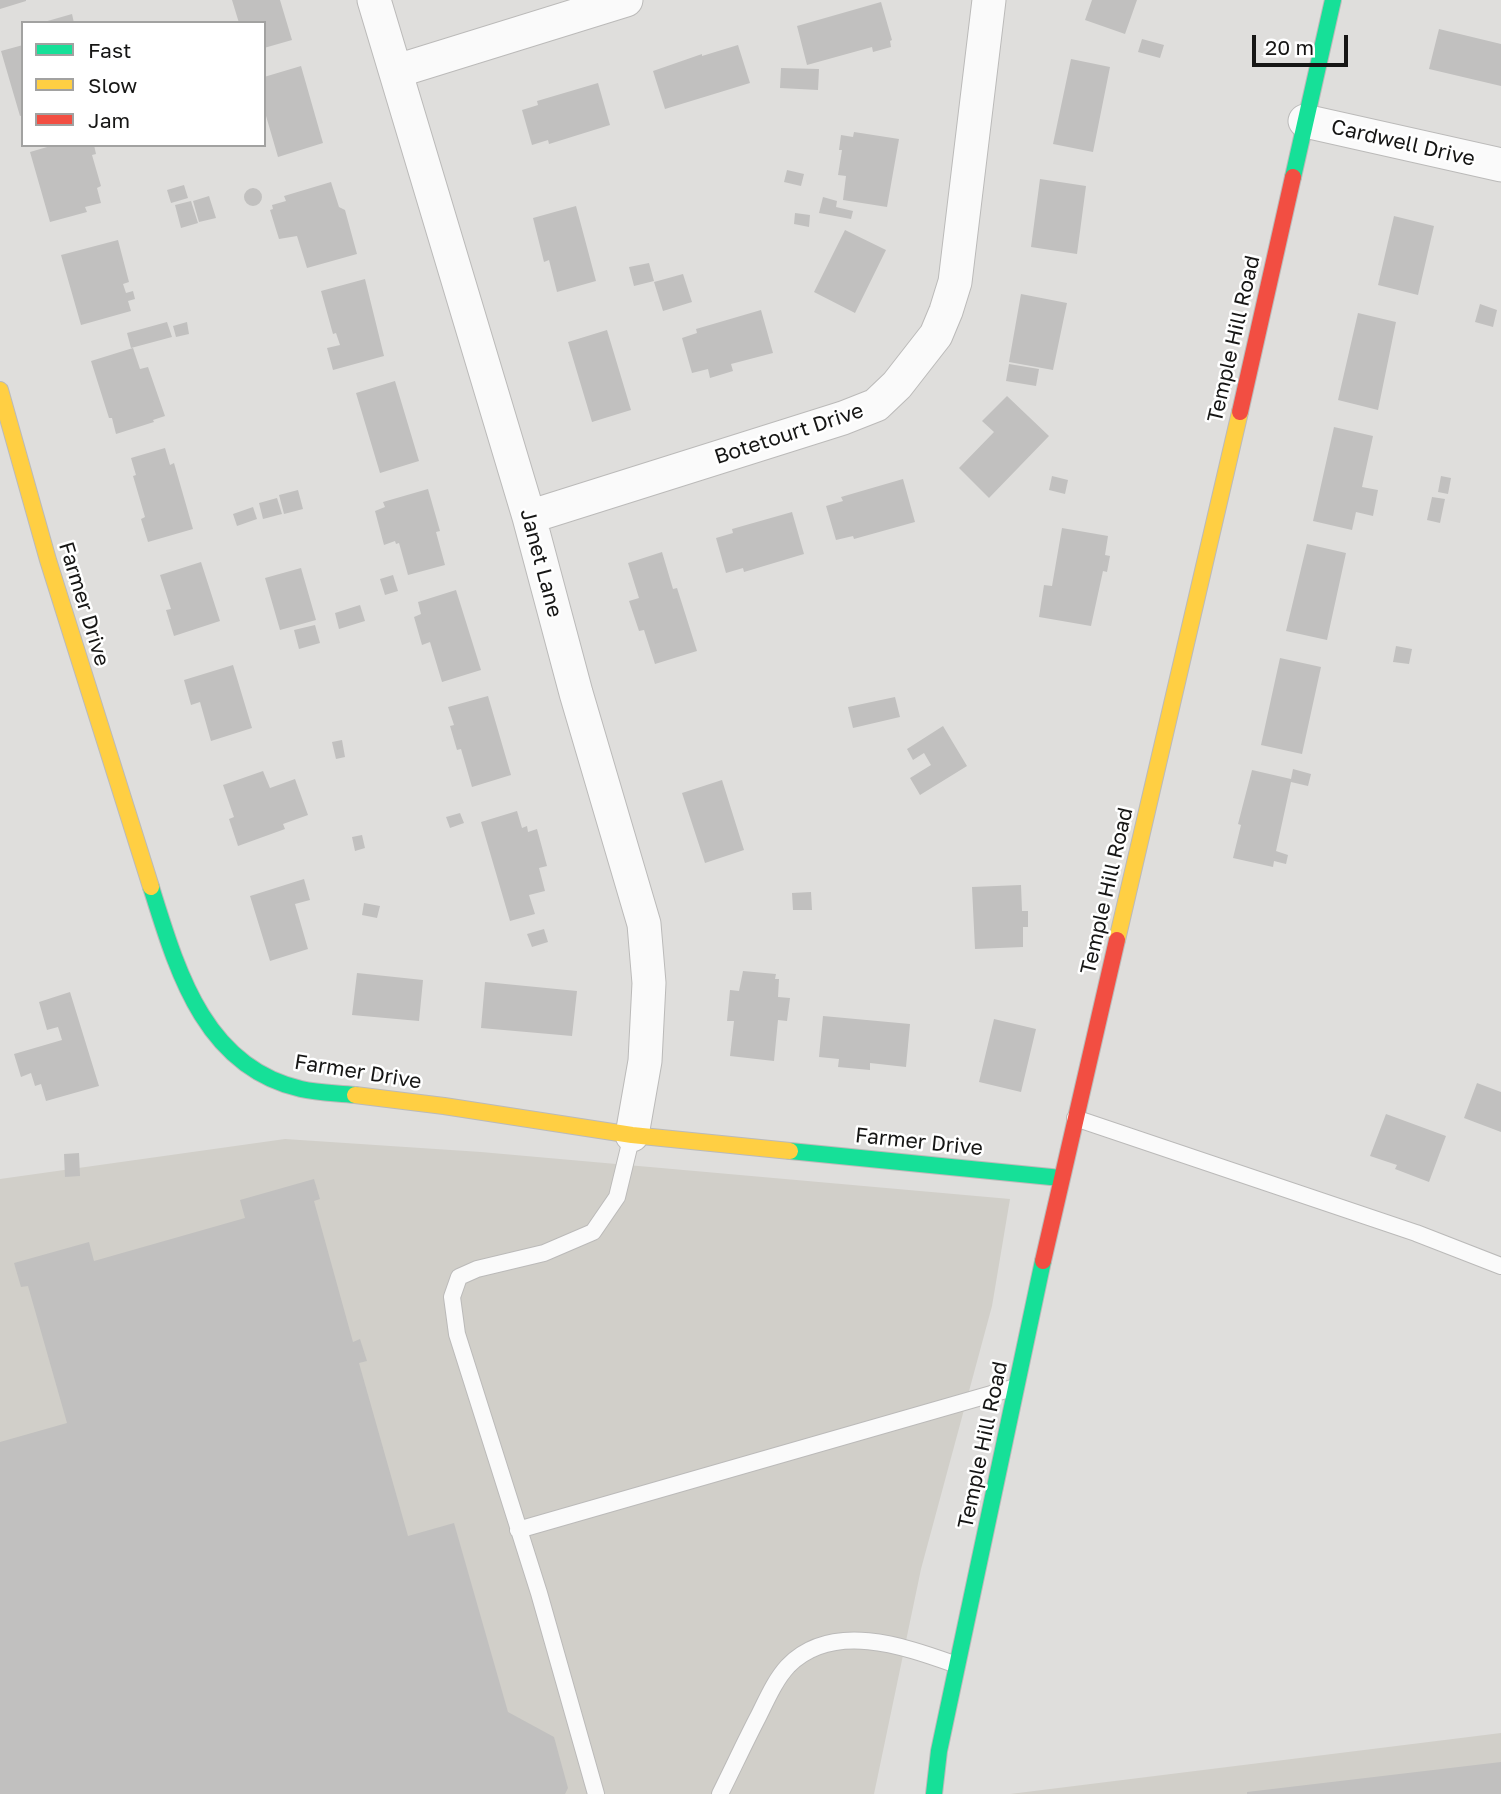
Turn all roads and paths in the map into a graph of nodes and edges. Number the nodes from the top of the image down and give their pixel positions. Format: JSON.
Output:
{"nodes":[{"id":1,"x":374,"y":0,"type":"edge"},
{"id":2,"x":626,"y":0,"type":"edge"},
{"id":3,"x":989,"y":0,"type":"edge"},
{"id":4,"x":1333,"y":0,"type":"edge"},
{"id":5,"x":397,"y":71,"type":"junction"},
{"id":6,"x":1306,"y":121,"type":"junction"},
{"id":7,"x":1501,"y":165,"type":"edge"},
{"id":8,"x":0,"y":390,"type":"edge"},
{"id":9,"x":529,"y":517,"type":"junction"},
{"id":10,"x":1075,"y":1118,"type":"junction"},
{"id":11,"x":632,"y":1135,"type":"junction"},
{"id":12,"x":1061,"y":1178,"type":"junction"},
{"id":13,"x":1501,"y":1266,"type":"edge"},
{"id":14,"x":1018,"y":1387,"type":"junction"},
{"id":15,"x":518,"y":1530,"type":"junction"},
{"id":16,"x":957,"y":1665,"type":"junction"},
{"id":17,"x":596,"y":1794,"type":"edge"},
{"id":18,"x":720,"y":1794,"type":"edge"},
{"id":19,"x":934,"y":1794,"type":"edge"}],
"edges":[{"from":1,"to":5,"type":"street","name":"Janet Lane"},
{"from":2,"to":5,"type":"street"},
{"from":3,"to":9,"type":"street","name":"Botetourt Drive"},
{"from":4,"to":6,"type":"main road","name":"Temple Hill Road"},
{"from":5,"to":9,"type":"street","name":"Janet Lane"},
{"from":6,"to":7,"type":"street","name":"Cardwell Drive"},
{"from":6,"to":10,"type":"main road","name":"Temple Hill Road"},
{"from":8,"to":11,"type":"main road","name":"Farmer Drive"},
{"from":9,"to":11,"type":"street","name":"Janet Lane"},
{"from":10,"to":12,"type":"main road","name":"Temple Hill Road"},
{"from":10,"to":13,"type":"lane"},
{"from":11,"to":12,"type":"main road","name":"Farmer Drive"},
{"from":11,"to":15,"type":"lane"},
{"from":12,"to":14,"type":"main road","name":"Temple Hill Road"},
{"from":14,"to":15,"type":"lane"},
{"from":14,"to":16,"type":"main road","name":"Temple Hill Road"},
{"from":15,"to":17,"type":"lane"},
{"from":16,"to":18,"type":"lane"},
{"from":16,"to":19,"type":"main road","name":"Temple Hill Road"}]}
